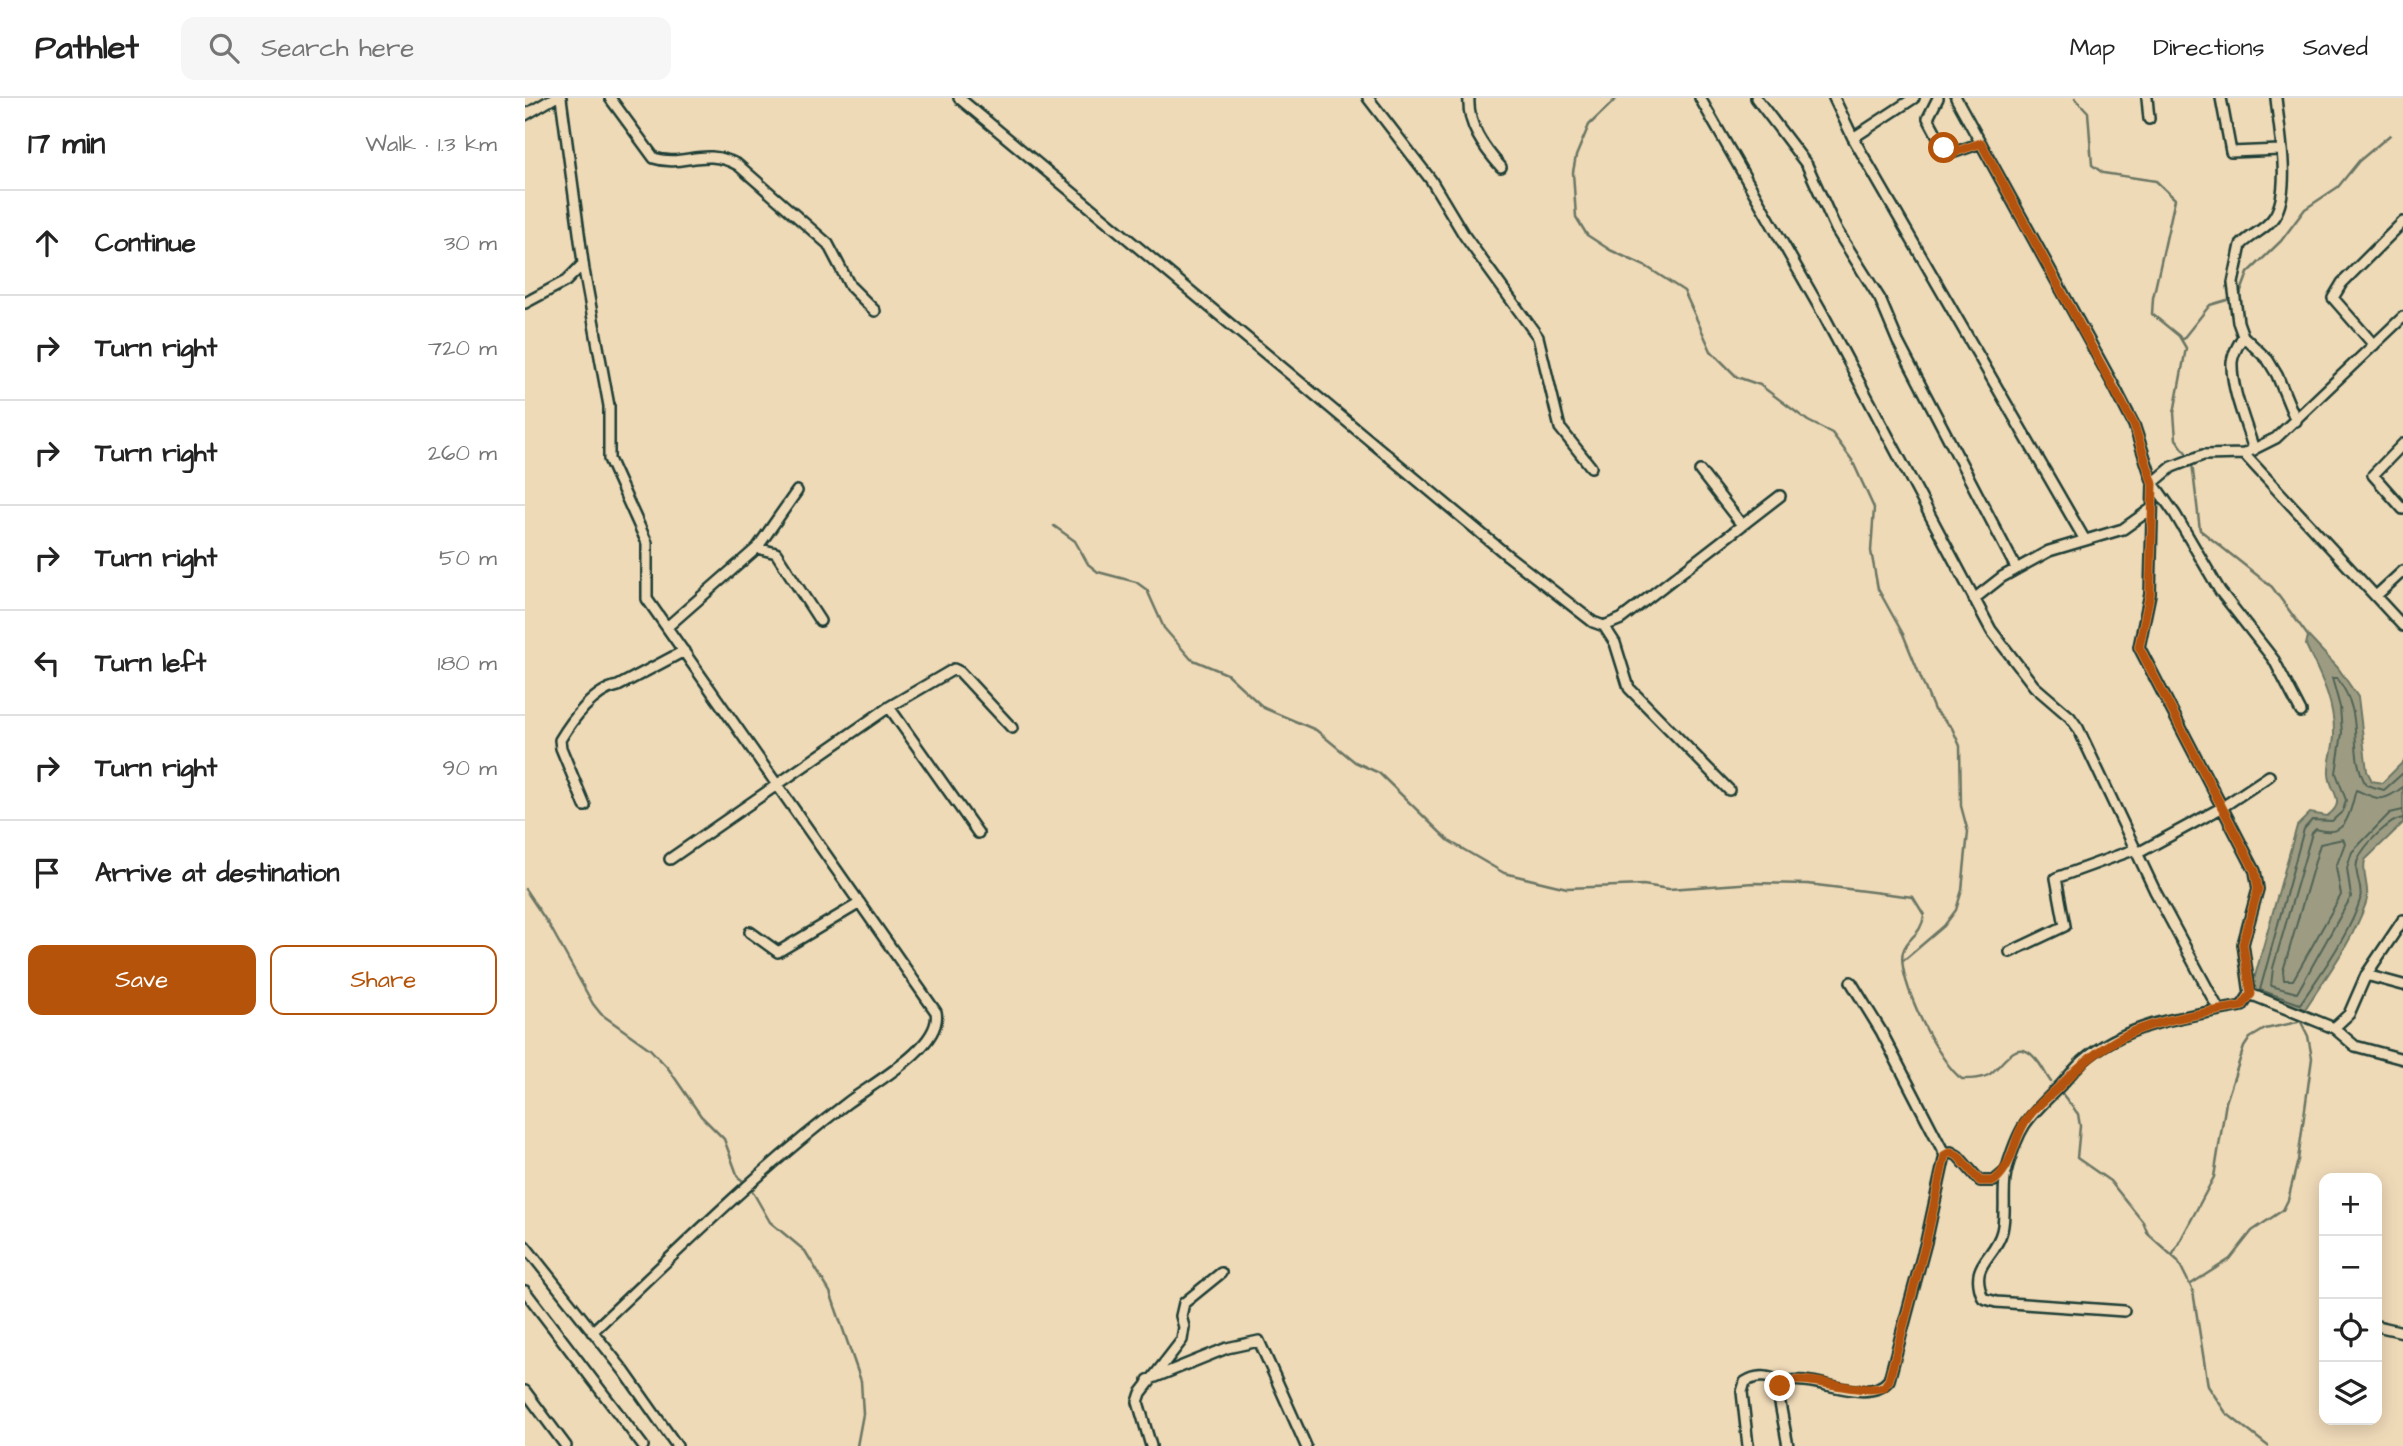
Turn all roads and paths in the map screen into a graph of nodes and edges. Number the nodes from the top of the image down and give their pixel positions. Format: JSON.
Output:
{"nodes":[{"id":1,"x":554,"y":98,"type":"edge"},
{"id":2,"x":561,"y":98,"type":"edge"},
{"id":3,"x":610,"y":98,"type":"edge"},
{"id":4,"x":959,"y":98,"type":"edge"},
{"id":5,"x":1368,"y":98,"type":"edge"},
{"id":6,"x":1469,"y":98,"type":"edge"},
{"id":7,"x":1700,"y":98,"type":"edge"},
{"id":8,"x":1756,"y":98,"type":"edge"},
{"id":9,"x":1834,"y":98,"type":"edge"},
{"id":10,"x":1914,"y":98,"type":"edge"},
{"id":11,"x":1938,"y":98,"type":"edge"},
{"id":12,"x":1956,"y":98,"type":"edge"},
{"id":13,"x":2147,"y":98,"type":"edge"},
{"id":14,"x":2221,"y":98,"type":"edge"},
{"id":15,"x":2276,"y":98,"type":"edge"},
{"id":16,"x":525,"y":115,"type":"edge"},
{"id":17,"x":2149,"y":119,"type":"dead end"},
{"id":18,"x":1853,"y":138,"type":"junction"},
{"id":19,"x":1981,"y":143,"type":"junction"},
{"id":20,"x":2280,"y":150,"type":"junction"},
{"id":21,"x":1501,"y":167,"type":"dead end"},
{"id":22,"x":2403,"y":222,"type":"edge"},
{"id":23,"x":583,"y":264,"type":"junction"},
{"id":24,"x":525,"y":303,"type":"edge"},
{"id":25,"x":875,"y":311,"type":"dead end"},
{"id":26,"x":2403,"y":317,"type":"edge"},
{"id":27,"x":2243,"y":336,"type":"junction"},
{"id":28,"x":2374,"y":345,"type":"junction"},
{"id":29,"x":2297,"y":421,"type":"junction"},
{"id":30,"x":2403,"y":444,"type":"edge"},
{"id":31,"x":2254,"y":450,"type":"junction"},
{"id":32,"x":2244,"y":454,"type":"junction"},
{"id":33,"x":1591,"y":467,"type":"dead end"},
{"id":34,"x":1700,"y":471,"type":"dead end"},
{"id":35,"x":2153,"y":484,"type":"junction"},
{"id":36,"x":797,"y":491,"type":"dead end"},
{"id":37,"x":1780,"y":496,"type":"dead end"},
{"id":38,"x":2151,"y":509,"type":"junction"},
{"id":39,"x":2403,"y":509,"type":"edge"},
{"id":40,"x":1742,"y":525,"type":"junction"},
{"id":41,"x":2085,"y":540,"type":"junction"},
{"id":42,"x":757,"y":548,"type":"junction"},
{"id":43,"x":2016,"y":568,"type":"junction"},
{"id":44,"x":2403,"y":571,"type":"edge"},
{"id":45,"x":2377,"y":595,"type":"junction"},
{"id":46,"x":1974,"y":599,"type":"junction"},
{"id":47,"x":820,"y":621,"type":"dead end"},
{"id":48,"x":1604,"y":626,"type":"junction"},
{"id":49,"x":2403,"y":626,"type":"edge"},
{"id":50,"x":667,"y":627,"type":"junction"},
{"id":51,"x":684,"y":651,"type":"junction"},
{"id":52,"x":889,"y":706,"type":"junction"},
{"id":53,"x":2301,"y":712,"type":"dead end"},
{"id":54,"x":1012,"y":728,"type":"dead end"},
{"id":55,"x":2269,"y":776,"type":"dead end"},
{"id":56,"x":778,"y":784,"type":"junction"},
{"id":57,"x":1729,"y":790,"type":"dead end"},
{"id":58,"x":585,"y":806,"type":"dead end"},
{"id":59,"x":2221,"y":808,"type":"junction"},
{"id":60,"x":978,"y":833,"type":"dead end"},
{"id":61,"x":2137,"y":851,"type":"junction"},
{"id":62,"x":670,"y":859,"type":"dead end"},
{"id":63,"x":860,"y":903,"type":"junction"},
{"id":64,"x":2403,"y":920,"type":"edge"},
{"id":65,"x":750,"y":932,"type":"dead end"},
{"id":66,"x":2010,"y":952,"type":"dead end"},
{"id":67,"x":2366,"y":975,"type":"junction"},
{"id":68,"x":1851,"y":982,"type":"dead end"},
{"id":69,"x":2403,"y":985,"type":"edge"},
{"id":70,"x":2251,"y":994,"type":"junction"},
{"id":71,"x":2219,"y":1010,"type":"junction"},
{"id":72,"x":2334,"y":1028,"type":"junction"},
{"id":73,"x":2403,"y":1059,"type":"edge"},
{"id":74,"x":1945,"y":1155,"type":"junction"},
{"id":75,"x":2007,"y":1170,"type":"junction"},
{"id":76,"x":525,"y":1246,"type":"edge"},
{"id":77,"x":1221,"y":1273,"type":"dead end"},
{"id":78,"x":525,"y":1291,"type":"edge"},
{"id":79,"x":2124,"y":1311,"type":"dead end"},
{"id":80,"x":2382,"y":1327,"type":"edge"},
{"id":81,"x":592,"y":1332,"type":"junction"},
{"id":82,"x":2403,"y":1332,"type":"edge"},
{"id":83,"x":1148,"y":1380,"type":"junction"},
{"id":84,"x":1784,"y":1382,"type":"junction"},
{"id":85,"x":525,"y":1391,"type":"edge"},
{"id":86,"x":566,"y":1446,"type":"edge"},
{"id":87,"x":643,"y":1446,"type":"edge"},
{"id":88,"x":677,"y":1446,"type":"edge"},
{"id":89,"x":1151,"y":1446,"type":"edge"},
{"id":90,"x":1306,"y":1446,"type":"edge"},
{"id":91,"x":1748,"y":1446,"type":"edge"},
{"id":92,"x":1788,"y":1446,"type":"edge"}],
"edges":[{"from":1,"to":16,"type":"street"},
{"from":2,"to":23,"type":"street"},
{"from":3,"to":25,"type":"street"},
{"from":4,"to":48,"type":"street"},
{"from":5,"to":33,"type":"street"},
{"from":6,"to":21,"type":"street"},
{"from":7,"to":46,"type":"street"},
{"from":8,"to":43,"type":"street"},
{"from":9,"to":18,"type":"street"},
{"from":10,"to":18,"type":"street"},
{"from":11,"to":19,"type":"street"},
{"from":12,"to":19,"type":"street"},
{"from":13,"to":17,"type":"street"},
{"from":14,"to":20,"type":"street"},
{"from":15,"to":20,"type":"street"},
{"from":18,"to":41,"type":"street"},
{"from":19,"to":35,"type":"street"},
{"from":20,"to":27,"type":"street"},
{"from":22,"to":28,"type":"street"},
{"from":23,"to":24,"type":"street"},
{"from":23,"to":50,"type":"street"},
{"from":26,"to":28,"type":"street"},
{"from":27,"to":29,"type":"street"},
{"from":27,"to":31,"type":"street"},
{"from":28,"to":29,"type":"street"},
{"from":29,"to":31,"type":"street"},
{"from":30,"to":39,"type":"street"},
{"from":31,"to":32,"type":"street"},
{"from":32,"to":35,"type":"street"},
{"from":32,"to":45,"type":"street"},
{"from":34,"to":40,"type":"street"},
{"from":35,"to":38,"type":"street"},
{"from":35,"to":53,"type":"street"},
{"from":36,"to":42,"type":"street"},
{"from":37,"to":40,"type":"street"},
{"from":38,"to":41,"type":"street"},
{"from":38,"to":59,"type":"street"},
{"from":40,"to":48,"type":"street"},
{"from":41,"to":43,"type":"street"},
{"from":42,"to":47,"type":"street"},
{"from":42,"to":50,"type":"street"},
{"from":43,"to":46,"type":"street"},
{"from":44,"to":45,"type":"street"},
{"from":45,"to":49,"type":"street"},
{"from":46,"to":61,"type":"street"},
{"from":48,"to":57,"type":"street"},
{"from":50,"to":51,"type":"street"},
{"from":51,"to":56,"type":"street"},
{"from":51,"to":58,"type":"street"},
{"from":52,"to":54,"type":"street"},
{"from":52,"to":56,"type":"street"},
{"from":52,"to":60,"type":"street"},
{"from":55,"to":59,"type":"street"},
{"from":56,"to":62,"type":"street"},
{"from":56,"to":63,"type":"street"},
{"from":59,"to":61,"type":"street"},
{"from":59,"to":70,"type":"street"},
{"from":61,"to":66,"type":"street"},
{"from":61,"to":71,"type":"street"},
{"from":63,"to":65,"type":"street"},
{"from":63,"to":81,"type":"street"},
{"from":64,"to":67,"type":"street"},
{"from":67,"to":69,"type":"street"},
{"from":67,"to":72,"type":"street"},
{"from":68,"to":74,"type":"street"},
{"from":70,"to":71,"type":"street"},
{"from":70,"to":72,"type":"street"},
{"from":71,"to":75,"type":"street"},
{"from":72,"to":73,"type":"street"},
{"from":74,"to":75,"type":"street"},
{"from":74,"to":84,"type":"street"},
{"from":75,"to":79,"type":"street"},
{"from":76,"to":81,"type":"street"},
{"from":77,"to":83,"type":"street"},
{"from":78,"to":87,"type":"street"},
{"from":80,"to":82,"type":"street"},
{"from":81,"to":88,"type":"street"},
{"from":83,"to":89,"type":"street"},
{"from":83,"to":90,"type":"street"},
{"from":84,"to":91,"type":"street"},
{"from":84,"to":92,"type":"street"},
{"from":85,"to":86,"type":"street"}]}
